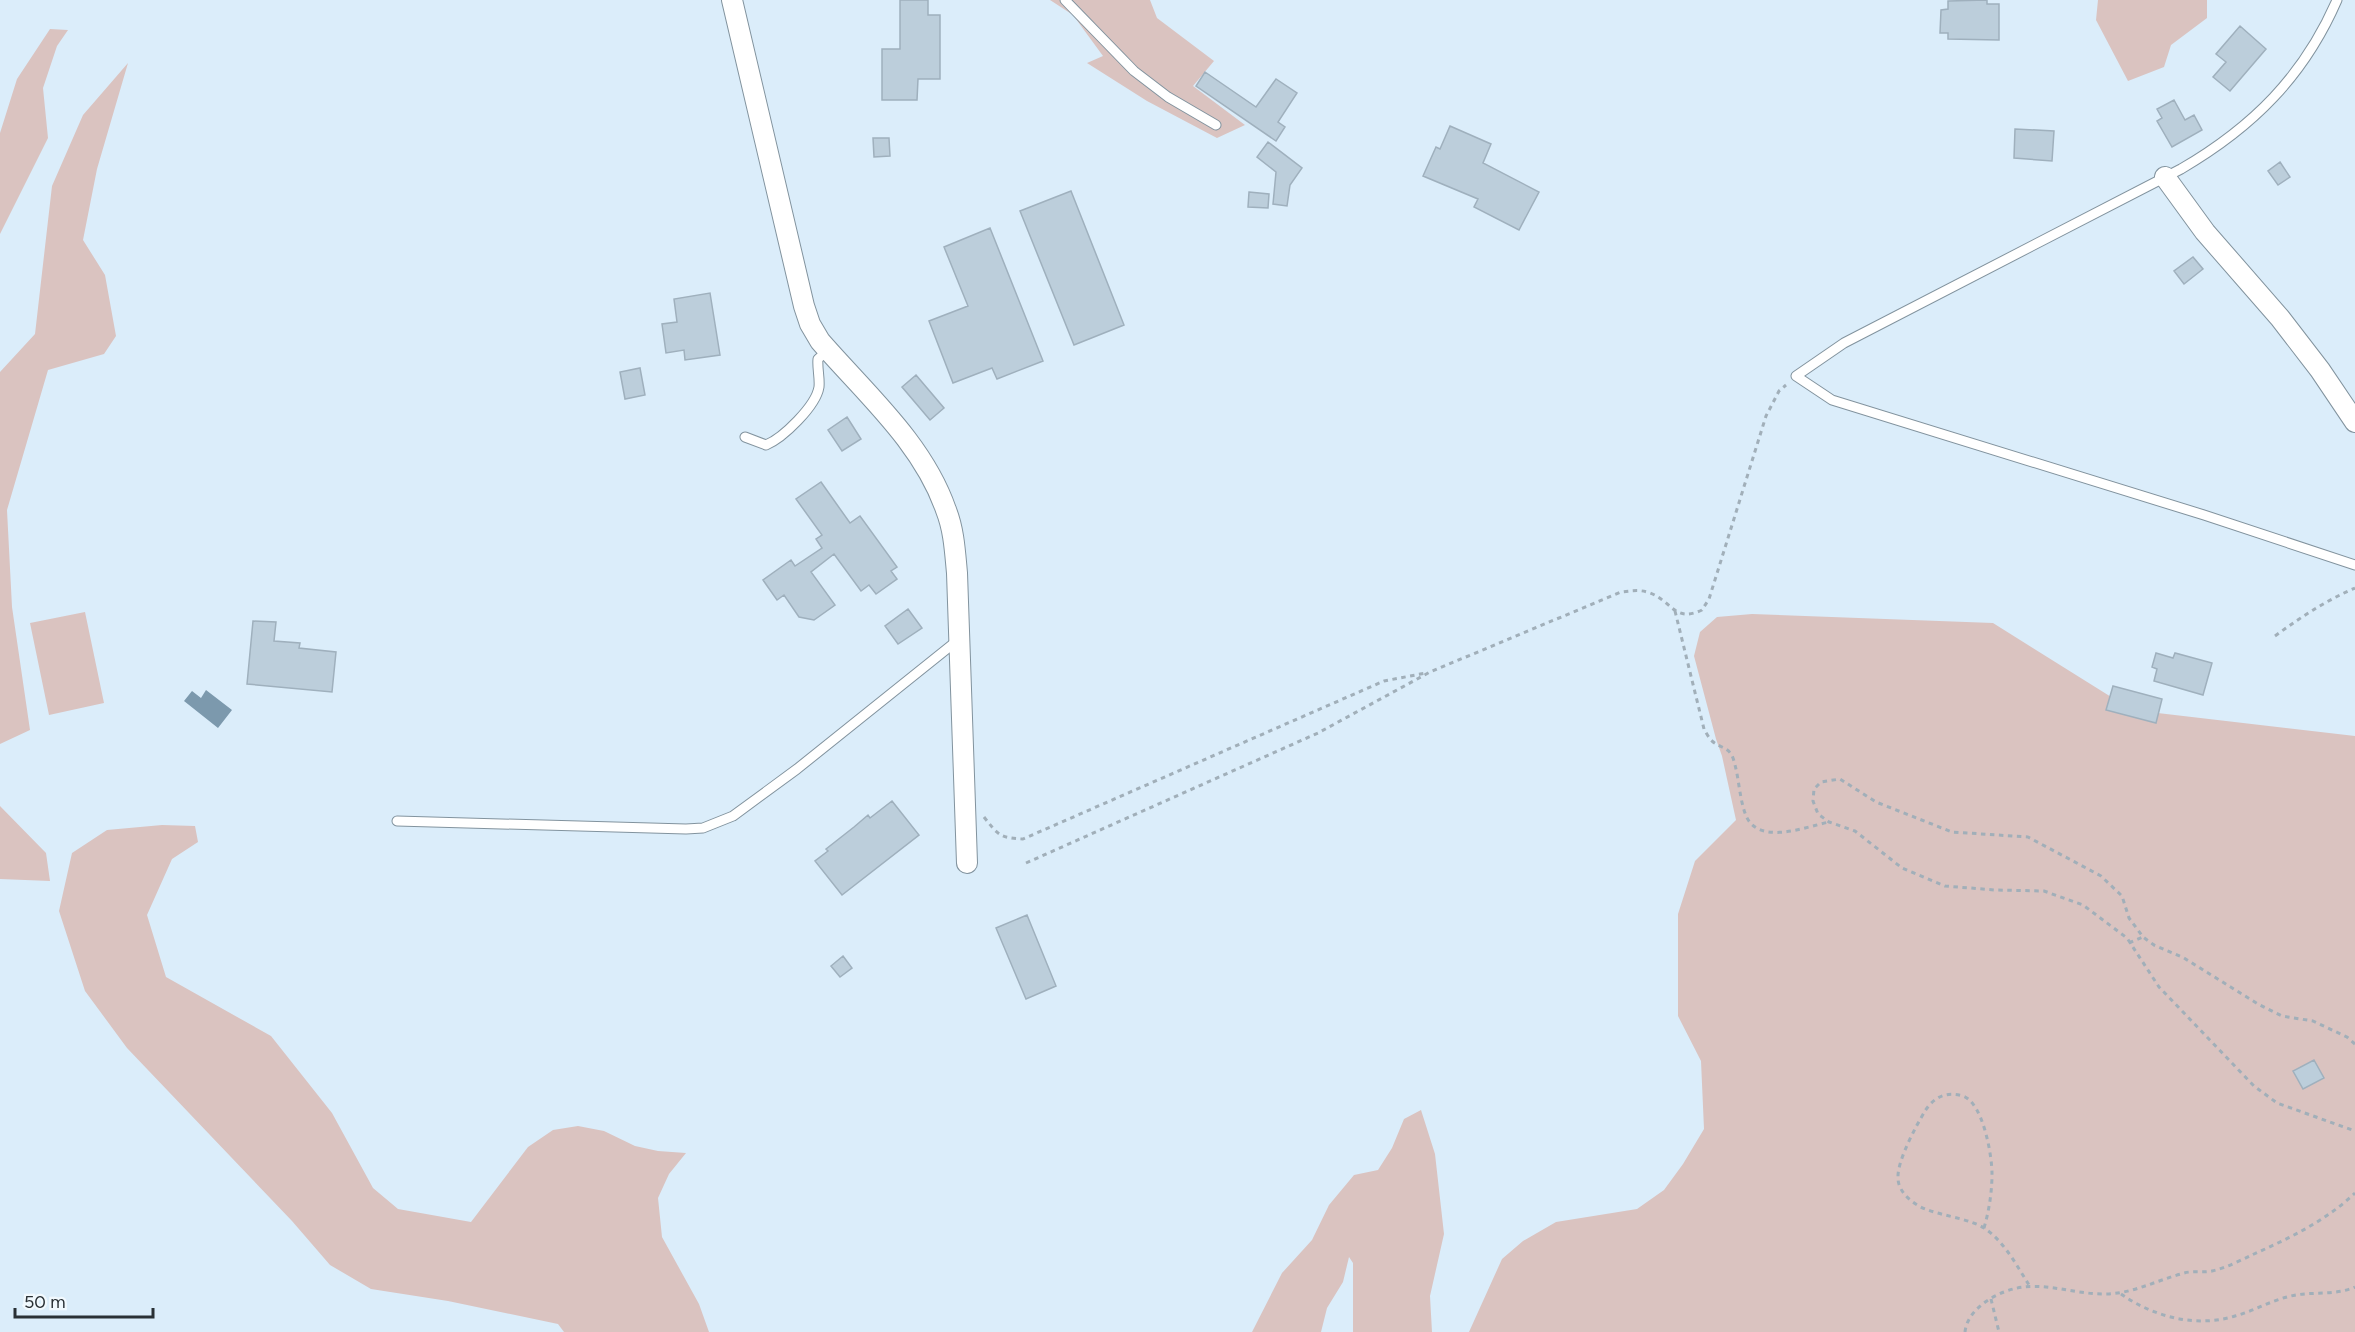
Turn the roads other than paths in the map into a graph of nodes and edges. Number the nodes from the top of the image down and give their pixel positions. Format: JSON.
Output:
{"nodes":[{"id":1,"x":732,"y":0,"type":"edge"},
{"id":2,"x":1065,"y":0,"type":"edge"},
{"id":3,"x":2337,"y":0,"type":"edge"},
{"id":4,"x":1216,"y":125,"type":"dead end"},
{"id":5,"x":2165,"y":177,"type":"junction"},
{"id":6,"x":828,"y":350,"type":"junction"},
{"id":7,"x":2355,"y":422,"type":"edge"},
{"id":8,"x":745,"y":437,"type":"dead end"},
{"id":9,"x":2355,"y":565,"type":"edge"},
{"id":10,"x":958,"y":640,"type":"junction"},
{"id":11,"x":398,"y":821,"type":"dead end"},
{"id":12,"x":968,"y":863,"type":"dead end"}],
"edges":[{"from":1,"to":6,"type":"street"},
{"from":2,"to":4,"type":"lane"},
{"from":3,"to":5,"type":"lane"},
{"from":5,"to":7,"type":"street"},
{"from":5,"to":9,"type":"lane"},
{"from":6,"to":8,"type":"lane"},
{"from":6,"to":10,"type":"street"},
{"from":10,"to":11,"type":"lane"},
{"from":10,"to":12,"type":"street"}]}
